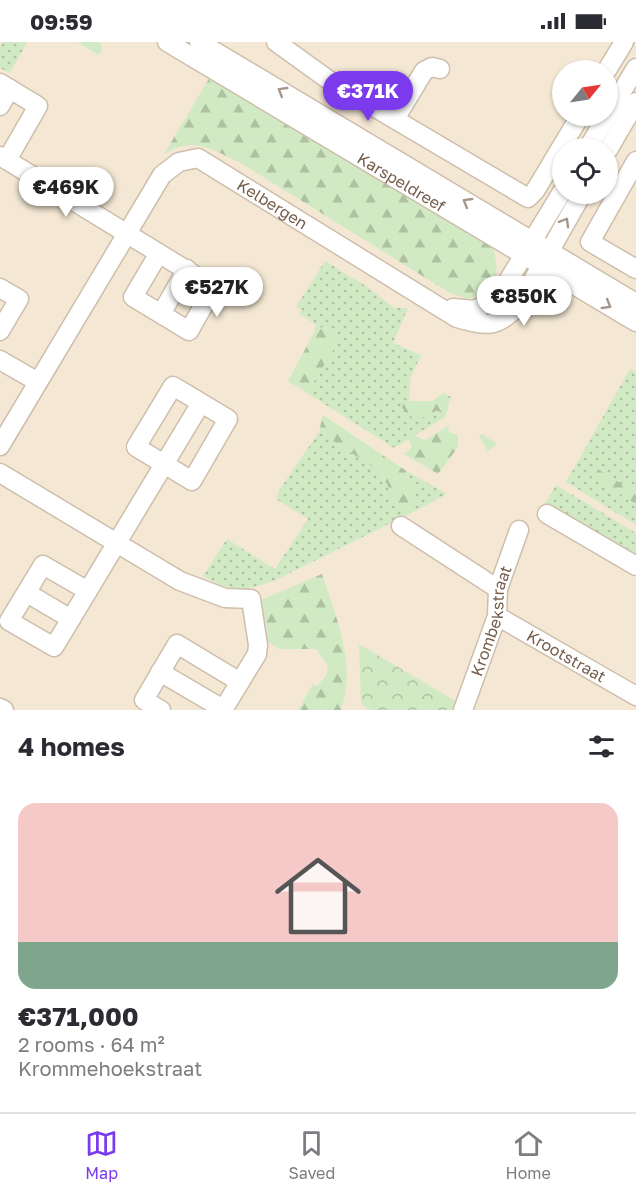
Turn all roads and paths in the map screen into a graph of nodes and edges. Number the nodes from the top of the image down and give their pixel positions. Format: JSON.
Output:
{"nodes":[{"id":1,"x":167,"y":42,"type":"edge"},
{"id":2,"x":199,"y":42,"type":"edge"},
{"id":3,"x":276,"y":42,"type":"edge"},
{"id":4,"x":624,"y":42,"type":"edge"},
{"id":5,"x":613,"y":60,"type":"edge"},
{"id":6,"x":636,"y":68,"type":"edge"},
{"id":7,"x":440,"y":69,"type":"dead end"},
{"id":8,"x":5,"y":86,"type":"edge"},
{"id":9,"x":0,"y":106,"type":"edge"},
{"id":10,"x":635,"y":108,"type":"edge"},
{"id":11,"x":395,"y":119,"type":"junction"},
{"id":12,"x":574,"y":126,"type":"edge"},
{"id":13,"x":594,"y":138,"type":"edge"},
{"id":14,"x":616,"y":138,"type":"edge"},
{"id":15,"x":3,"y":158,"type":"edge"},
{"id":16,"x":636,"y":161,"type":"edge"},
{"id":17,"x":555,"y":204,"type":"edge"},
{"id":18,"x":576,"y":204,"type":"edge"},
{"id":19,"x":129,"y":234,"type":"junction"},
{"id":20,"x":528,"y":248,"type":"junction"},
{"id":21,"x":159,"y":253,"type":"junction"},
{"id":22,"x":545,"y":258,"type":"junction"},
{"id":23,"x":636,"y":269,"type":"edge"},
{"id":24,"x":187,"y":270,"type":"junction"},
{"id":25,"x":0,"y":288,"type":"edge"},
{"id":26,"x":636,"y":303,"type":"edge"},
{"id":27,"x":439,"y":307,"type":"junction"},
{"id":28,"x":161,"y":314,"type":"junction"},
{"id":29,"x":636,"y":322,"type":"edge"},
{"id":30,"x":0,"y":331,"type":"edge"},
{"id":31,"x":0,"y":360,"type":"edge"},
{"id":32,"x":38,"y":382,"type":"junction"},
{"id":33,"x":201,"y":403,"type":"junction"},
{"id":34,"x":0,"y":446,"type":"edge"},
{"id":35,"x":164,"y":464,"type":"junction"},
{"id":36,"x":0,"y":473,"type":"edge"},
{"id":37,"x":547,"y":514,"type":"dead end"},
{"id":38,"x":401,"y":526,"type":"dead end"},
{"id":39,"x":519,"y":530,"type":"dead end"},
{"id":40,"x":117,"y":543,"type":"junction"},
{"id":41,"x":636,"y":566,"type":"edge"},
{"id":42,"x":498,"y":589,"type":"junction"},
{"id":43,"x":88,"y":591,"type":"junction"},
{"id":44,"x":27,"y":593,"type":"junction"},
{"id":45,"x":497,"y":616,"type":"junction"},
{"id":46,"x":71,"y":619,"type":"junction"},
{"id":47,"x":160,"y":672,"type":"junction"},
{"id":48,"x":240,"y":682,"type":"junction"},
{"id":49,"x":636,"y":696,"type":"edge"},
{"id":50,"x":161,"y":710,"type":"edge"},
{"id":51,"x":223,"y":710,"type":"edge"},
{"id":52,"x":463,"y":710,"type":"edge"}],
"edges":[{"from":1,"to":20,"type":"street","name":"Karspeldreef"},
{"from":20,"to":2,"type":"street","name":"Karspeldreef","one_way":true},
{"from":3,"to":11,"type":"street"},
{"from":4,"to":5,"type":"street"},
{"from":6,"to":13,"type":"street"},
{"from":7,"to":11,"type":"street"},
{"from":8,"to":9,"type":"street"},
{"from":8,"to":15,"type":"street"},
{"from":10,"to":14,"type":"street"},
{"from":11,"to":12,"type":"street"},
{"from":15,"to":19,"type":"street"},
{"from":16,"to":23,"type":"street"},
{"from":17,"to":20,"type":"street","name":"Kelbergen"},
{"from":22,"to":18,"type":"street","name":"Kelbergen","one_way":true},
{"from":19,"to":21,"type":"street"},
{"from":19,"to":27,"type":"street","name":"Kelbergen"},
{"from":19,"to":32,"type":"street","name":"Kelbergen"},
{"from":20,"to":22,"type":"street","name":"Karspeldreef"},
{"from":20,"to":27,"type":"street","name":"Kelbergen"},
{"from":21,"to":24,"type":"street"},
{"from":21,"to":28,"type":"street"},
{"from":22,"to":26,"type":"street","name":"Karspeldreef"},
{"from":22,"to":27,"type":"street","name":"Kelbergen"},
{"from":22,"to":29,"type":"street","name":"Karspeldreef","one_way":true},
{"from":24,"to":28,"type":"street"},
{"from":24,"to":28,"type":"street"},
{"from":25,"to":30,"type":"street"},
{"from":31,"to":32,"type":"street"},
{"from":32,"to":34,"type":"street","name":"Kelbergen"},
{"from":33,"to":35,"type":"street"},
{"from":33,"to":35,"type":"street"},
{"from":33,"to":35,"type":"street"},
{"from":35,"to":40,"type":"street"},
{"from":36,"to":40,"type":"street"},
{"from":37,"to":41,"type":"street"},
{"from":38,"to":42,"type":"street"},
{"from":39,"to":42,"type":"street","name":"Krombekstraat"},
{"from":40,"to":43,"type":"street"},
{"from":40,"to":48,"type":"street"},
{"from":42,"to":45,"type":"street","name":"Krombekstraat"},
{"from":43,"to":44,"type":"street"},
{"from":43,"to":46,"type":"street"},
{"from":44,"to":46,"type":"street"},
{"from":44,"to":46,"type":"street"},
{"from":45,"to":49,"type":"street","name":"Krootstraat"},
{"from":45,"to":52,"type":"street","name":"Krombekstraat"},
{"from":47,"to":48,"type":"street"},
{"from":47,"to":50,"type":"street"},
{"from":47,"to":51,"type":"street"},
{"from":48,"to":51,"type":"street"}]}
